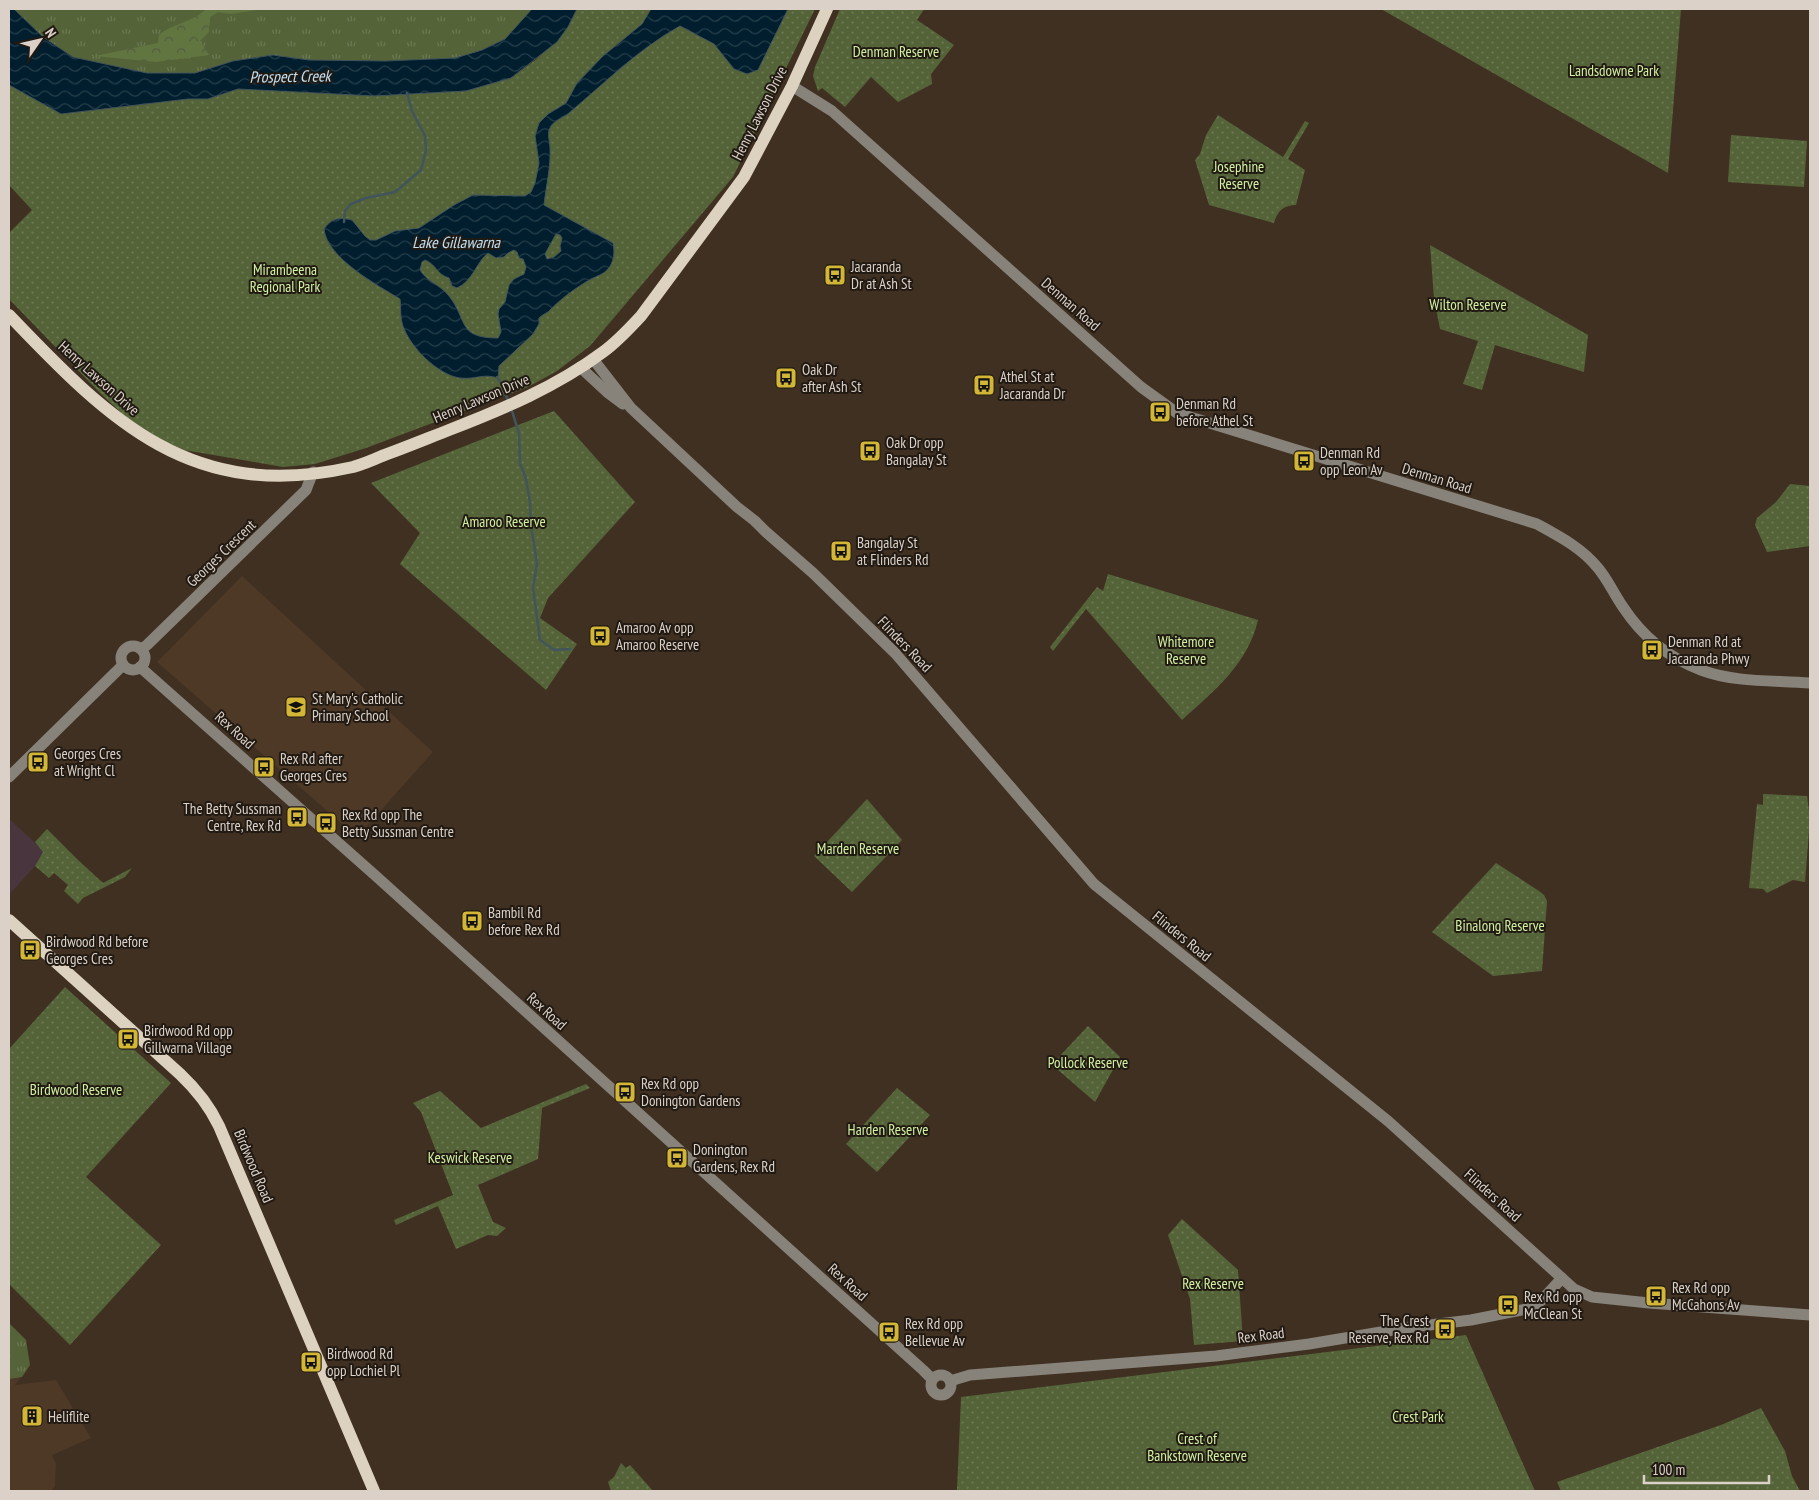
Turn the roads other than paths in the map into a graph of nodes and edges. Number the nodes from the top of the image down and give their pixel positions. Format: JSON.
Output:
{"nodes":[{"id":1,"x":827,"y":9,"type":"edge"},
{"id":2,"x":792,"y":86,"type":"junction"},
{"id":3,"x":9,"y":315,"type":"edge"},
{"id":4,"x":593,"y":360,"type":"junction"},
{"id":5,"x":580,"y":367,"type":"junction"},
{"id":6,"x":631,"y":408,"type":"junction"},
{"id":7,"x":312,"y":472,"type":"junction"},
{"id":8,"x":141,"y":649,"type":"junction"},
{"id":9,"x":124,"y":665,"type":"junction"},
{"id":10,"x":140,"y":667,"type":"junction"},
{"id":11,"x":1810,"y":682,"type":"edge"},
{"id":12,"x":9,"y":777,"type":"edge"},
{"id":13,"x":9,"y":920,"type":"edge"},
{"id":14,"x":1562,"y":1278,"type":"junction"},
{"id":15,"x":1810,"y":1315,"type":"edge"},
{"id":16,"x":932,"y":1379,"type":"junction"},
{"id":17,"x":950,"y":1381,"type":"junction"},
{"id":18,"x":374,"y":1491,"type":"edge"}],
"edges":[{"from":1,"to":2,"type":"main road","name":"Henry Lawson Drive"},
{"from":2,"to":4,"type":"main road","name":"Henry Lawson Drive"},
{"from":2,"to":11,"type":"street","name":"Denman Road"},
{"from":3,"to":7,"type":"main road","name":"Henry Lawson Drive"},
{"from":4,"to":5,"type":"main road","name":"Henry Lawson Drive"},
{"from":4,"to":6,"type":"street","name":"Flinders Road"},
{"from":5,"to":6,"type":"street","name":"Flinders Road"},
{"from":5,"to":7,"type":"main road","name":"Henry Lawson Drive"},
{"from":6,"to":14,"type":"street","name":"Flinders Road"},
{"from":7,"to":8,"type":"street","name":"Georges Crescent"},
{"from":8,"to":9,"type":"street"},
{"from":8,"to":10,"type":"street"},
{"from":9,"to":10,"type":"street"},
{"from":9,"to":12,"type":"street"},
{"from":10,"to":16,"type":"street","name":"Rex Road"},
{"from":13,"to":18,"type":"main road","name":"Birdwood Road"},
{"from":14,"to":15,"type":"street","name":"Flinders Road"},
{"from":14,"to":17,"type":"street","name":"Rex Road"},
{"from":16,"to":17,"type":"street"},
{"from":16,"to":17,"type":"street"}]}
